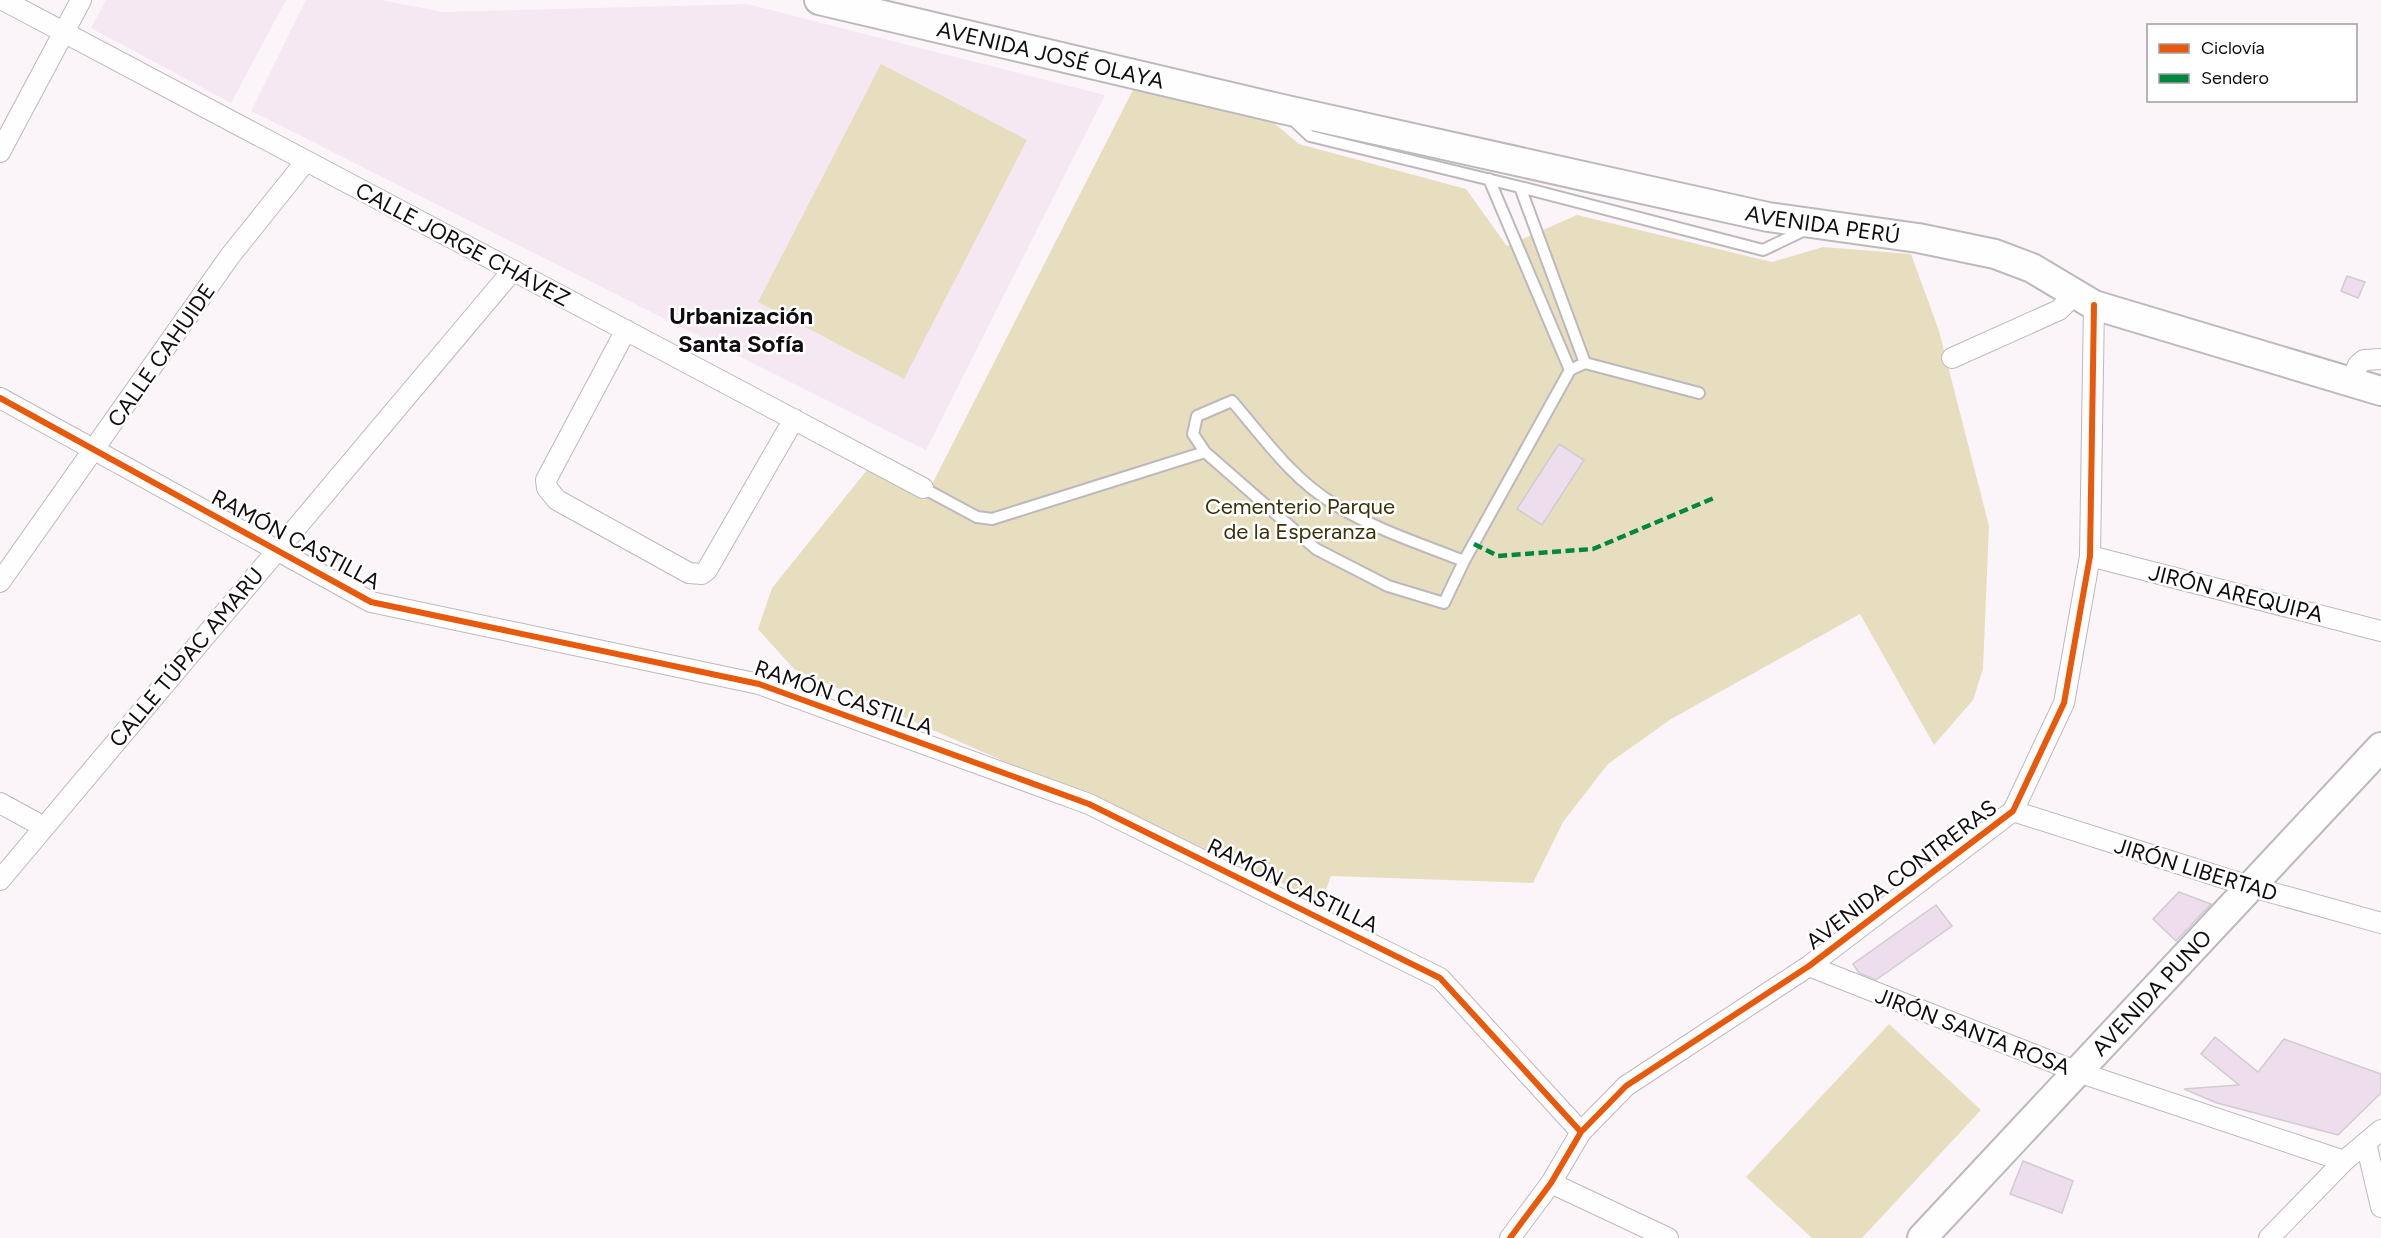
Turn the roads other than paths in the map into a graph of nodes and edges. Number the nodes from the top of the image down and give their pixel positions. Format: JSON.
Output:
{"nodes":[{"id":1,"x":3,"y":0,"type":"edge"},
{"id":2,"x":81,"y":0,"type":"edge"},
{"id":3,"x":819,"y":0,"type":"edge"},
{"id":4,"x":64,"y":32,"type":"junction"},
{"id":5,"x":1282,"y":109,"type":"junction"},
{"id":6,"x":0,"y":152,"type":"edge"},
{"id":7,"x":306,"y":161,"type":"junction"},
{"id":8,"x":1489,"y":179,"type":"junction"},
{"id":9,"x":1520,"y":187,"type":"junction"},
{"id":10,"x":1818,"y":225,"type":"junction"},
{"id":11,"x":513,"y":270,"type":"junction"},
{"id":12,"x":2084,"y":300,"type":"junction"},
{"id":13,"x":626,"y":330,"type":"junction"},
{"id":14,"x":1952,"y":358,"type":"dead end"},
{"id":15,"x":2381,"y":359,"type":"edge"},
{"id":16,"x":1585,"y":363,"type":"junction"},
{"id":17,"x":1570,"y":370,"type":"junction"},
{"id":18,"x":2350,"y":383,"type":"junction"},
{"id":19,"x":2381,"y":391,"type":"edge"},
{"id":20,"x":1699,"y":393,"type":"dead end"},
{"id":21,"x":0,"y":398,"type":"edge"},
{"id":22,"x":794,"y":419,"type":"junction"},
{"id":23,"x":95,"y":450,"type":"junction"},
{"id":24,"x":1205,"y":452,"type":"junction"},
{"id":25,"x":923,"y":488,"type":"joint"},
{"id":26,"x":276,"y":550,"type":"junction"},
{"id":27,"x":2090,"y":556,"type":"junction"},
{"id":28,"x":1464,"y":561,"type":"junction"},
{"id":29,"x":0,"y":582,"type":"edge"},
{"id":30,"x":2381,"y":631,"type":"edge"},
{"id":31,"x":2381,"y":747,"type":"edge"},
{"id":32,"x":0,"y":803,"type":"edge"},
{"id":33,"x":2013,"y":811,"type":"junction"},
{"id":34,"x":44,"y":827,"type":"junction"},
{"id":35,"x":0,"y":880,"type":"edge"},
{"id":36,"x":2252,"y":887,"type":"junction"},
{"id":37,"x":2381,"y":923,"type":"edge"},
{"id":38,"x":1809,"y":966,"type":"junction"},
{"id":39,"x":2078,"y":1072,"type":"junction"},
{"id":40,"x":2381,"y":1130,"type":"edge"},
{"id":41,"x":1581,"y":1132,"type":"junction"},
{"id":42,"x":2366,"y":1143,"type":"junction"},
{"id":43,"x":2344,"y":1161,"type":"junction"},
{"id":44,"x":1551,"y":1183,"type":"junction"},
{"id":45,"x":2381,"y":1207,"type":"edge"},
{"id":46,"x":1510,"y":1238,"type":"edge"},
{"id":47,"x":1668,"y":1238,"type":"edge"},
{"id":48,"x":1922,"y":1238,"type":"edge"},
{"id":49,"x":2269,"y":1238,"type":"edge"}],
"edges":[{"from":1,"to":4,"type":"street","name":"CALLE JORGE CHÁVEZ"},
{"from":2,"to":4,"type":"street"},
{"from":3,"to":5,"type":"main road","name":"AVENIDA JOSÉ OLAYA"},
{"from":4,"to":6,"type":"street"},
{"from":4,"to":7,"type":"street","name":"CALLE JORGE CHÁVEZ"},
{"from":5,"to":8,"type":"lane"},
{"from":5,"to":10,"type":"main road","name":"AVENIDA PERÚ"},
{"from":7,"to":11,"type":"street","name":"CALLE JORGE CHÁVEZ"},
{"from":7,"to":23,"type":"street","name":"CALLE CAHUIDE"},
{"from":8,"to":9,"type":"lane"},
{"from":8,"to":17,"type":"lane"},
{"from":9,"to":10,"type":"lane"},
{"from":9,"to":16,"type":"lane"},
{"from":10,"to":12,"type":"main road","name":"AVENIDA PERÚ"},
{"from":11,"to":13,"type":"street","name":"CALLE JORGE CHÁVEZ"},
{"from":11,"to":26,"type":"street","name":"CALLE TÚPAC AMARU"},
{"from":12,"to":14,"type":"street"},
{"from":12,"to":18,"type":"main road","name":"AVENIDA PERÚ"},
{"from":12,"to":27,"type":"street","name":"AVENIDA CONTRERAS"},
{"from":13,"to":22,"type":"street","name":"CALLE JORGE CHÁVEZ"},
{"from":13,"to":22,"type":"street"},
{"from":15,"to":18,"type":"street"},
{"from":16,"to":17,"type":"lane"},
{"from":16,"to":20,"type":"lane"},
{"from":17,"to":28,"type":"lane"},
{"from":18,"to":19,"type":"main road","name":"AVENIDA PERÚ"},
{"from":21,"to":23,"type":"street","name":"RAMÓN CASTILLA"},
{"from":22,"to":25,"type":"street","name":"CALLE JORGE CHÁVEZ"},
{"from":23,"to":26,"type":"street","name":"RAMÓN CASTILLA"},
{"from":23,"to":29,"type":"street","name":"CALLE CAHUIDE"},
{"from":24,"to":25,"type":"lane"},
{"from":24,"to":28,"type":"lane"},
{"from":24,"to":28,"type":"lane"},
{"from":26,"to":34,"type":"street","name":"CALLE TÚPAC AMARU"},
{"from":26,"to":41,"type":"street","name":"RAMÓN CASTILLA"},
{"from":27,"to":30,"type":"street","name":"JIRÓN AREQUIPA"},
{"from":27,"to":33,"type":"street","name":"AVENIDA CONTRERAS"},
{"from":31,"to":36,"type":"main road","name":"AVENIDA PUNO"},
{"from":32,"to":34,"type":"street"},
{"from":33,"to":36,"type":"street","name":"JIRÓN LIBERTAD"},
{"from":33,"to":38,"type":"street","name":"AVENIDA CONTRERAS"},
{"from":34,"to":35,"type":"street","name":"CALLE TÚPAC AMARU"},
{"from":36,"to":37,"type":"street","name":"JIRÓN LIBERTAD"},
{"from":36,"to":39,"type":"main road","name":"AVENIDA PUNO"},
{"from":38,"to":39,"type":"street","name":"JIRÓN SANTA ROSA"},
{"from":38,"to":41,"type":"street","name":"AVENIDA CONTRERAS"},
{"from":39,"to":43,"type":"street","name":"JIRÓN SANTA ROSA"},
{"from":39,"to":48,"type":"main road","name":"AVENIDA PUNO"},
{"from":40,"to":42,"type":"street"},
{"from":41,"to":44,"type":"street","name":"AVENIDA CONTRERAS"},
{"from":42,"to":43,"type":"street"},
{"from":42,"to":45,"type":"street"},
{"from":43,"to":49,"type":"street"},
{"from":44,"to":46,"type":"street","name":"AVENIDA CONTRERAS"},
{"from":44,"to":47,"type":"street"}]}
